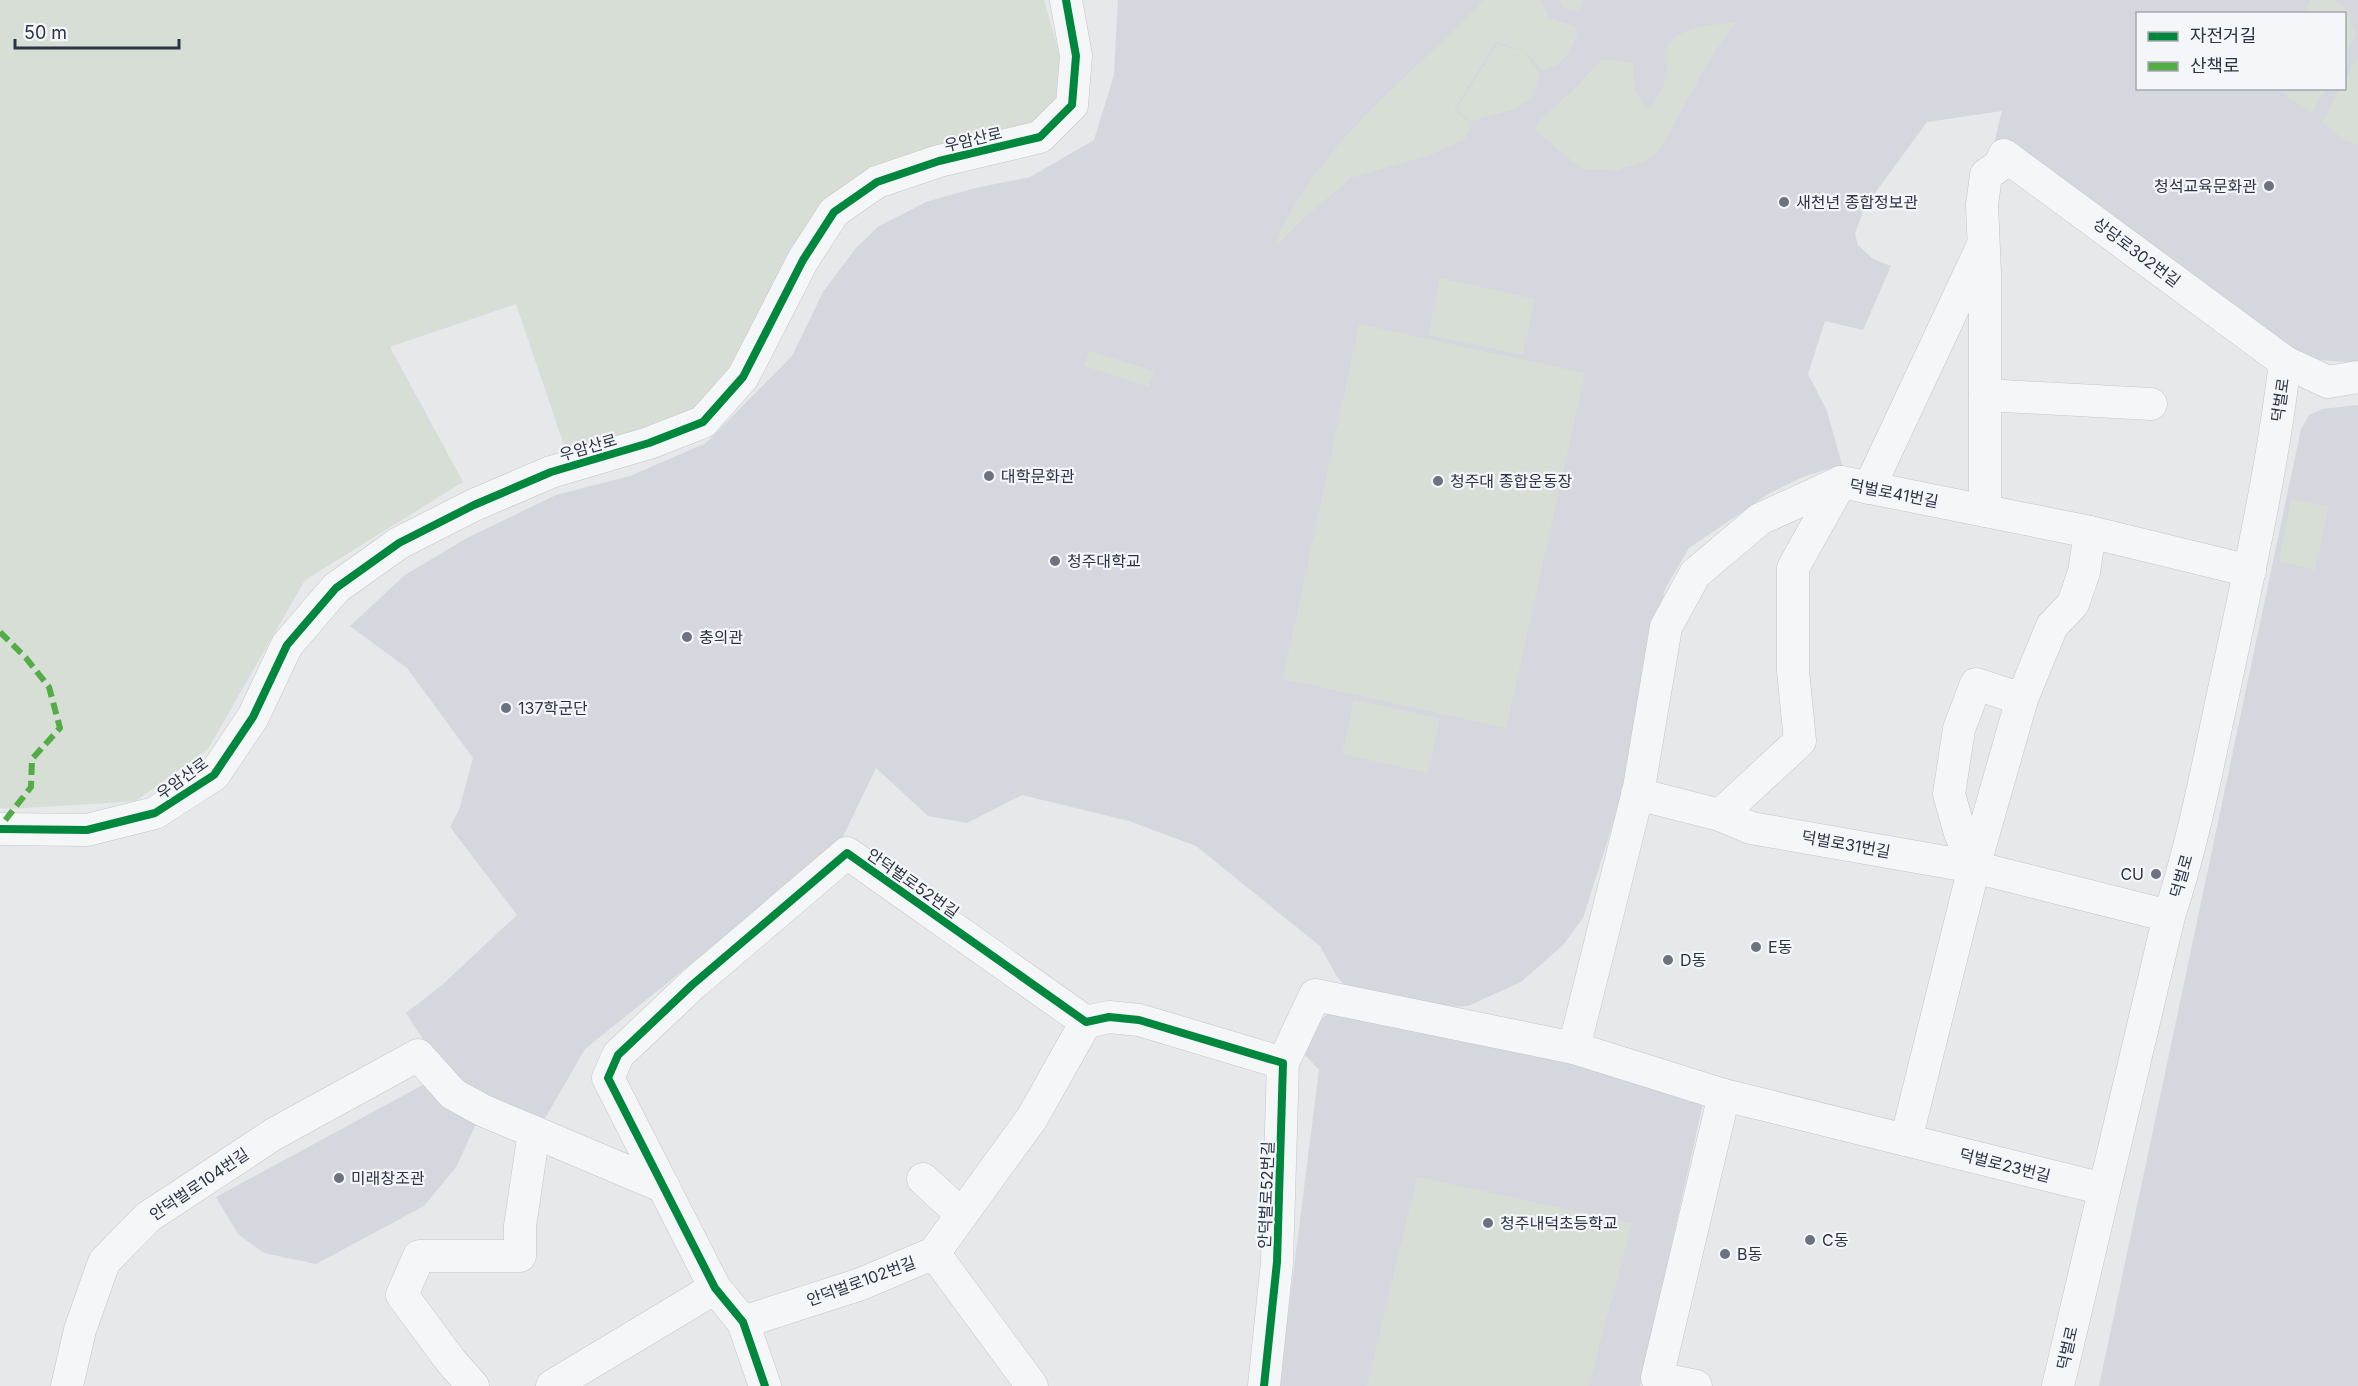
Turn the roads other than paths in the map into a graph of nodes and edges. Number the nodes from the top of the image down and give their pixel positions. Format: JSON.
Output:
{"nodes":[{"id":1,"x":1066,"y":0,"type":"edge"},
{"id":2,"x":1984,"y":243,"type":"junction"},
{"id":3,"x":2285,"y":362,"type":"junction"},
{"id":4,"x":2358,"y":376,"type":"edge"},
{"id":5,"x":1985,"y":395,"type":"junction"},
{"id":6,"x":2151,"y":404,"type":"dead end"},
{"id":7,"x":1855,"y":485,"type":"junction"},
{"id":8,"x":1985,"y":511,"type":"junction"},
{"id":9,"x":2090,"y":532,"type":"junction"},
{"id":10,"x":2250,"y":571,"type":"junction"},
{"id":11,"x":2022,"y":699,"type":"junction"},
{"id":12,"x":1637,"y":794,"type":"junction"},
{"id":13,"x":1720,"y":815,"type":"junction"},
{"id":14,"x":0,"y":829,"type":"edge"},
{"id":15,"x":1974,"y":867,"type":"junction"},
{"id":16,"x":2169,"y":916,"type":"junction"},
{"id":17,"x":1086,"y":1022,"type":"junction"},
{"id":18,"x":1574,"y":1048,"type":"junction"},
{"id":19,"x":1283,"y":1063,"type":"junction"},
{"id":20,"x":1724,"y":1095,"type":"junction"},
{"id":21,"x":534,"y":1132,"type":"junction"},
{"id":22,"x":1906,"y":1140,"type":"junction"},
{"id":23,"x":922,"y":1179,"type":"dead end"},
{"id":24,"x":664,"y":1187,"type":"junction"},
{"id":25,"x":2104,"y":1190,"type":"junction"},
{"id":26,"x":962,"y":1215,"type":"junction"},
{"id":27,"x":934,"y":1253,"type":"junction"},
{"id":28,"x":715,"y":1288,"type":"junction"},
{"id":29,"x":743,"y":1322,"type":"junction"},
{"id":30,"x":67,"y":1386,"type":"edge"},
{"id":31,"x":473,"y":1386,"type":"edge"},
{"id":32,"x":552,"y":1386,"type":"edge"},
{"id":33,"x":765,"y":1386,"type":"edge"},
{"id":34,"x":1032,"y":1386,"type":"edge"},
{"id":35,"x":1264,"y":1386,"type":"edge"},
{"id":36,"x":1696,"y":1386,"type":"edge"},
{"id":37,"x":2058,"y":1386,"type":"edge"}],
"edges":[{"from":1,"to":14,"type":"street","name":"우암산로"},
{"from":2,"to":3,"type":"street","name":"상당로302번길"},
{"from":2,"to":5,"type":"street","name":"상당로302번길"},
{"from":2,"to":7,"type":"street","name":"상당로302번길"},
{"from":3,"to":4,"type":"street","name":"상당로302번길"},
{"from":3,"to":10,"type":"street","name":"덕벌로"},
{"from":5,"to":6,"type":"street"},
{"from":5,"to":8,"type":"street","name":"상당로302번길"},
{"from":7,"to":8,"type":"street","name":"덕벌로41번길"},
{"from":7,"to":12,"type":"street"},
{"from":7,"to":13,"type":"street","name":"덕벌로41번길"},
{"from":8,"to":9,"type":"street","name":"덕벌로41번길"},
{"from":9,"to":10,"type":"street","name":"덕벌로41번길"},
{"from":9,"to":11,"type":"street"},
{"from":10,"to":16,"type":"street","name":"덕벌로"},
{"from":11,"to":15,"type":"street"},
{"from":11,"to":15,"type":"street"},
{"from":12,"to":13,"type":"street","name":"덕벌로31번길"},
{"from":12,"to":18,"type":"street"},
{"from":13,"to":15,"type":"street","name":"덕벌로31번길"},
{"from":15,"to":16,"type":"street","name":"덕벌로31번길"},
{"from":15,"to":22,"type":"street"},
{"from":16,"to":25,"type":"street","name":"덕벌로"},
{"from":17,"to":19,"type":"street"},
{"from":17,"to":24,"type":"street","name":"안덕벌로52번길"},
{"from":17,"to":26,"type":"street","name":"안덕벌로102번길"},
{"from":18,"to":19,"type":"street","name":"덕벌로23번길"},
{"from":18,"to":20,"type":"street","name":"덕벌로23번길"},
{"from":19,"to":35,"type":"street","name":"안덕벌로52번길"},
{"from":20,"to":22,"type":"street","name":"덕벌로23번길"},
{"from":20,"to":36,"type":"street"},
{"from":21,"to":24,"type":"street"},
{"from":21,"to":30,"type":"street","name":"안덕벌로104번길"},
{"from":21,"to":31,"type":"street"},
{"from":22,"to":25,"type":"street","name":"덕벌로23번길"},
{"from":23,"to":26,"type":"street"},
{"from":24,"to":28,"type":"street","name":"안덕벌로52번길"},
{"from":25,"to":37,"type":"street","name":"덕벌로"},
{"from":26,"to":27,"type":"street","name":"안덕벌로102번길"},
{"from":27,"to":29,"type":"street","name":"안덕벌로102번길"},
{"from":27,"to":34,"type":"street"},
{"from":28,"to":29,"type":"street","name":"안덕벌로52번길"},
{"from":28,"to":32,"type":"street"},
{"from":29,"to":33,"type":"street","name":"안덕벌로52번길"}]}
